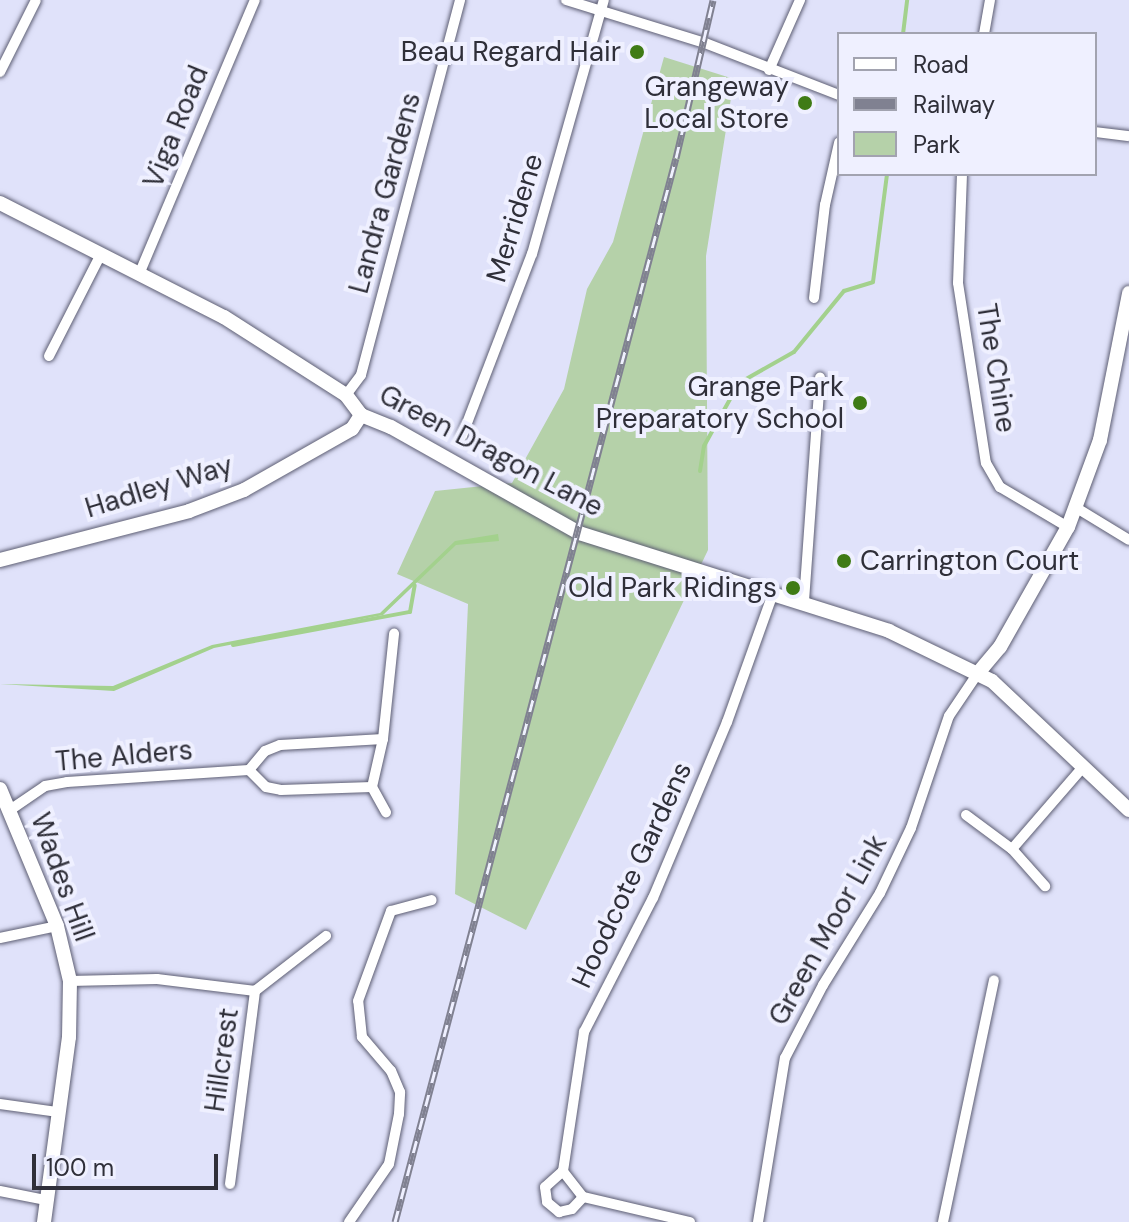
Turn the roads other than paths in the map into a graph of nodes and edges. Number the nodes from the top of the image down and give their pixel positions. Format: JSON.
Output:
{"nodes":[{"id":1,"x":36,"y":0,"type":"edge"},
{"id":2,"x":255,"y":0,"type":"edge"},
{"id":3,"x":460,"y":0,"type":"edge"},
{"id":4,"x":566,"y":0,"type":"edge"},
{"id":5,"x":800,"y":0,"type":"edge"},
{"id":6,"x":990,"y":0,"type":"edge"},
{"id":7,"x":602,"y":5,"type":"edge"},
{"id":8,"x":984,"y":32,"type":"edge"},
{"id":9,"x":769,"y":70,"type":"junction"},
{"id":10,"x":0,"y":72,"type":"edge"},
{"id":11,"x":837,"y":94,"type":"edge"},
{"id":12,"x":1097,"y":132,"type":"edge"},
{"id":13,"x":1129,"y":136,"type":"edge"},
{"id":14,"x":837,"y":152,"type":"edge"},
{"id":15,"x":962,"y":176,"type":"edge"},
{"id":16,"x":0,"y":203,"type":"edge"},
{"id":17,"x":101,"y":254,"type":"junction"},
{"id":18,"x":140,"y":272,"type":"junction"},
{"id":19,"x":1129,"y":293,"type":"edge"},
{"id":20,"x":814,"y":298,"type":"dead end"},
{"id":21,"x":49,"y":356,"type":"dead end"},
{"id":22,"x":820,"y":378,"type":"dead end"},
{"id":23,"x":346,"y":395,"type":"junction"},
{"id":24,"x":361,"y":415,"type":"junction"},
{"id":25,"x":462,"y":436,"type":"dead end"},
{"id":26,"x":1075,"y":507,"type":"junction"},
{"id":27,"x":1068,"y":527,"type":"junction"},
{"id":28,"x":1129,"y":540,"type":"edge"},
{"id":29,"x":0,"y":560,"type":"edge"},
{"id":30,"x":772,"y":596,"type":"junction"},
{"id":31,"x":804,"y":601,"type":"junction"},
{"id":32,"x":394,"y":634,"type":"dead end"},
{"id":33,"x":978,"y":673,"type":"junction"},
{"id":34,"x":383,"y":739,"type":"junction"},
{"id":35,"x":1084,"y":766,"type":"junction"},
{"id":36,"x":249,"y":770,"type":"junction"},
{"id":37,"x":372,"y":787,"type":"junction"},
{"id":38,"x":0,"y":789,"type":"edge"},
{"id":39,"x":10,"y":810,"type":"junction"},
{"id":40,"x":1129,"y":810,"type":"edge"},
{"id":41,"x":386,"y":812,"type":"dead end"},
{"id":42,"x":966,"y":815,"type":"dead end"},
{"id":43,"x":1012,"y":849,"type":"junction"},
{"id":44,"x":1045,"y":886,"type":"dead end"},
{"id":45,"x":432,"y":900,"type":"dead end"},
{"id":46,"x":57,"y":926,"type":"junction"},
{"id":47,"x":326,"y":936,"type":"dead end"},
{"id":48,"x":0,"y":938,"type":"edge"},
{"id":49,"x":994,"y":980,"type":"dead end"},
{"id":50,"x":70,"y":981,"type":"junction"},
{"id":51,"x":255,"y":991,"type":"junction"},
{"id":52,"x":0,"y":1104,"type":"edge"},
{"id":53,"x":58,"y":1112,"type":"junction"},
{"id":54,"x":564,"y":1175,"type":"junction"},
{"id":55,"x":230,"y":1184,"type":"dead end"},
{"id":56,"x":0,"y":1191,"type":"edge"},
{"id":57,"x":583,"y":1197,"type":"junction"},
{"id":58,"x":46,"y":1200,"type":"junction"},
{"id":59,"x":44,"y":1222,"type":"edge"},
{"id":60,"x":349,"y":1222,"type":"edge"},
{"id":61,"x":690,"y":1222,"type":"edge"},
{"id":62,"x":758,"y":1222,"type":"edge"},
{"id":63,"x":943,"y":1222,"type":"edge"}],
"edges":[{"from":1,"to":10,"type":"street"},
{"from":2,"to":18,"type":"street","name":"Viga Road"},
{"from":3,"to":23,"type":"street","name":"Landra Gardens"},
{"from":4,"to":7,"type":"street"},
{"from":5,"to":9,"type":"street"},
{"from":6,"to":8,"type":"street"},
{"from":7,"to":9,"type":"street"},
{"from":7,"to":25,"type":"street","name":"Merridene"},
{"from":9,"to":11,"type":"street"},
{"from":12,"to":13,"type":"street"},
{"from":14,"to":20,"type":"street"},
{"from":15,"to":27,"type":"street","name":"The Chine"},
{"from":16,"to":17,"type":"street","name":"Green Dragon Lane"},
{"from":17,"to":18,"type":"street","name":"Green Dragon Lane"},
{"from":17,"to":21,"type":"street"},
{"from":18,"to":23,"type":"street","name":"Green Dragon Lane"},
{"from":19,"to":26,"type":"street"},
{"from":22,"to":31,"type":"street"},
{"from":23,"to":24,"type":"street","name":"Green Dragon Lane"},
{"from":24,"to":29,"type":"street","name":"Hadley Way"},
{"from":24,"to":30,"type":"street","name":"Green Dragon Lane"},
{"from":26,"to":27,"type":"street"},
{"from":26,"to":28,"type":"street"},
{"from":27,"to":33,"type":"street"},
{"from":30,"to":31,"type":"street","name":"Green Dragon Lane"},
{"from":30,"to":54,"type":"street","name":"Hoodcote Gardens"},
{"from":31,"to":33,"type":"street","name":"Green Dragon Lane"},
{"from":32,"to":34,"type":"street"},
{"from":33,"to":35,"type":"street","name":"Green Dragon Lane"},
{"from":33,"to":62,"type":"street","name":"Green Moor Link"},
{"from":34,"to":36,"type":"street"},
{"from":34,"to":37,"type":"street"},
{"from":35,"to":40,"type":"street","name":"Green Dragon Lane"},
{"from":35,"to":43,"type":"street"},
{"from":36,"to":37,"type":"street"},
{"from":36,"to":39,"type":"street","name":"The Alders"},
{"from":37,"to":41,"type":"street"},
{"from":38,"to":39,"type":"street","name":"Wades Hill"},
{"from":39,"to":46,"type":"street","name":"Wades Hill"},
{"from":42,"to":43,"type":"street"},
{"from":43,"to":44,"type":"street"},
{"from":45,"to":60,"type":"street"},
{"from":46,"to":48,"type":"street"},
{"from":46,"to":50,"type":"street","name":"Wades Hill"},
{"from":47,"to":51,"type":"street","name":"Hillcrest"},
{"from":49,"to":63,"type":"street"},
{"from":50,"to":51,"type":"street","name":"Hillcrest"},
{"from":50,"to":53,"type":"street","name":"Wades Hill"},
{"from":51,"to":55,"type":"street","name":"Hillcrest"},
{"from":52,"to":53,"type":"street"},
{"from":53,"to":58,"type":"street","name":"Wades Hill"},
{"from":54,"to":57,"type":"street"},
{"from":54,"to":57,"type":"street"},
{"from":56,"to":58,"type":"street"},
{"from":57,"to":61,"type":"street"},
{"from":58,"to":59,"type":"street","name":"Wades Hill"}]}
